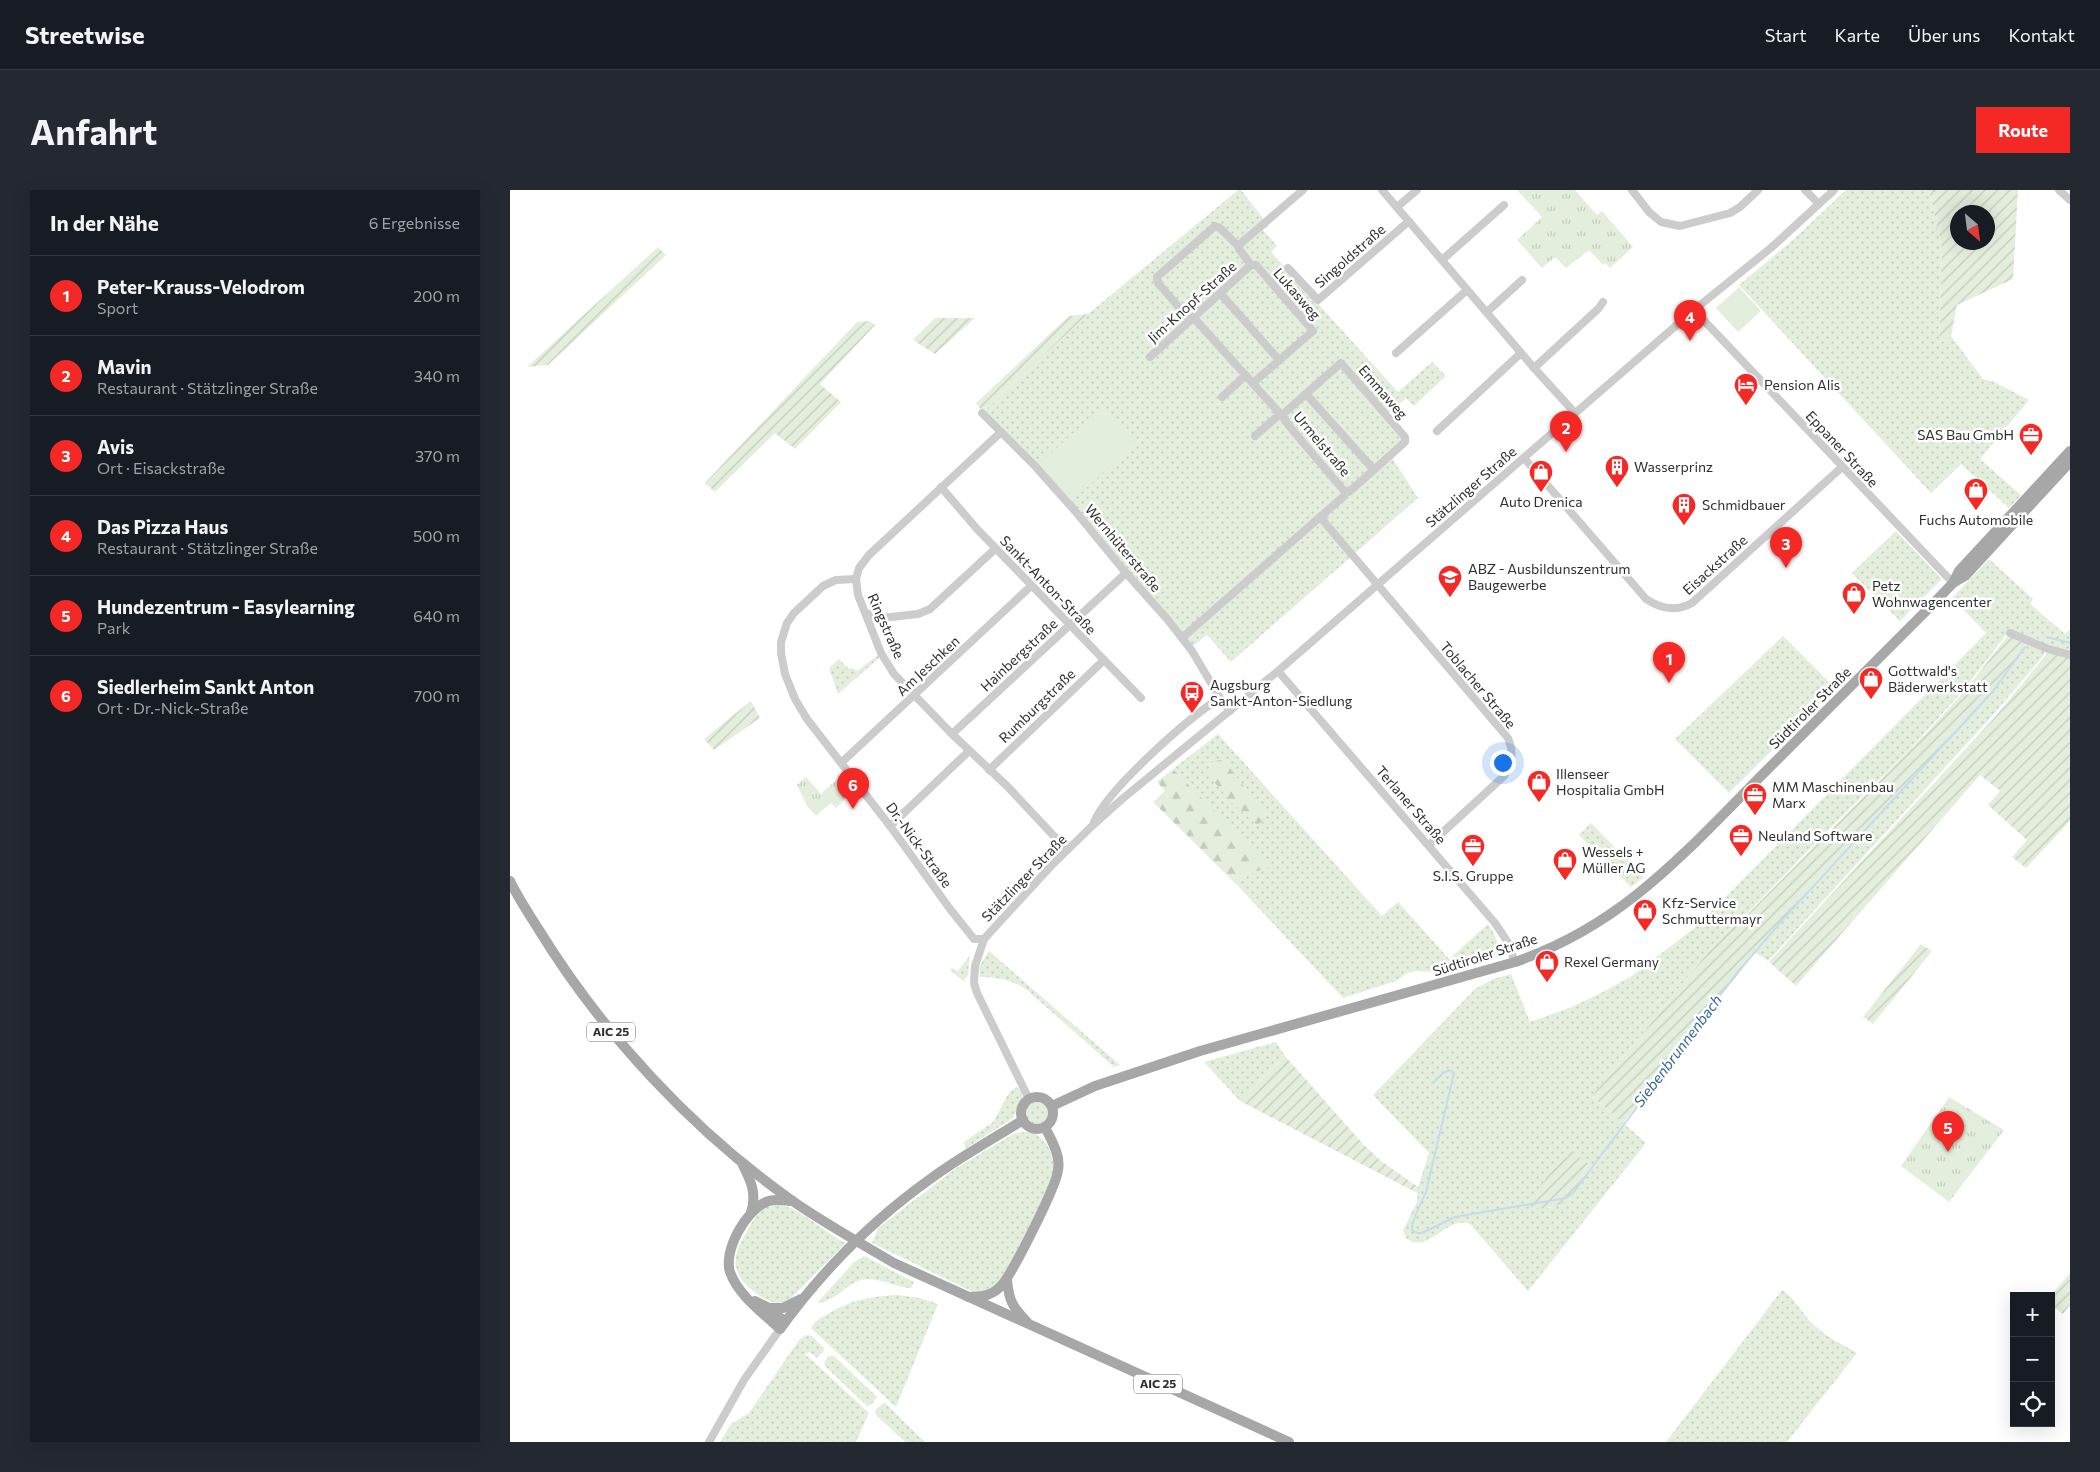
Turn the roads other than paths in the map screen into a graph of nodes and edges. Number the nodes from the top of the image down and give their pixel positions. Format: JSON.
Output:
{"nodes":[{"id":1,"x":1303,"y":190,"type":"edge"},
{"id":2,"x":1382,"y":190,"type":"edge"},
{"id":3,"x":1416,"y":190,"type":"edge"},
{"id":4,"x":1632,"y":190,"type":"edge"},
{"id":5,"x":1758,"y":190,"type":"edge"},
{"id":6,"x":1805,"y":190,"type":"edge"},
{"id":7,"x":1834,"y":190,"type":"edge"},
{"id":8,"x":2059,"y":190,"type":"edge"},
{"id":9,"x":2070,"y":200,"type":"edge"},
{"id":10,"x":1818,"y":204,"type":"junction"},
{"id":11,"x":1504,"y":205,"type":"dead end"},
{"id":12,"x":1397,"y":208,"type":"junction"},
{"id":13,"x":1409,"y":221,"type":"junction"},
{"id":14,"x":1238,"y":247,"type":"junction"},
{"id":15,"x":1442,"y":260,"type":"junction"},
{"id":16,"x":1251,"y":265,"type":"junction"},
{"id":17,"x":1288,"y":268,"type":"dead end"},
{"id":18,"x":1522,"y":280,"type":"dead end"},
{"id":19,"x":1467,"y":290,"type":"junction"},
{"id":20,"x":1220,"y":293,"type":"junction"},
{"id":21,"x":1603,"y":302,"type":"dead end"},
{"id":22,"x":1694,"y":310,"type":"junction"},
{"id":23,"x":1487,"y":312,"type":"junction"},
{"id":24,"x":1192,"y":318,"type":"junction"},
{"id":25,"x":1396,"y":353,"type":"dead end"},
{"id":26,"x":1521,"y":353,"type":"junction"},
{"id":27,"x":1150,"y":357,"type":"dead end"},
{"id":28,"x":1279,"y":360,"type":"junction"},
{"id":29,"x":1534,"y":368,"type":"junction"},
{"id":30,"x":1246,"y":376,"type":"junction"},
{"id":31,"x":1253,"y":383,"type":"junction"},
{"id":32,"x":1306,"y":394,"type":"junction"},
{"id":33,"x":1222,"y":397,"type":"dead end"},
{"id":34,"x":982,"y":413,"type":"dead end"},
{"id":35,"x":1575,"y":413,"type":"junction"},
{"id":36,"x":1281,"y":415,"type":"junction"},
{"id":37,"x":1437,"y":431,"type":"dead end"},
{"id":38,"x":1001,"y":432,"type":"junction"},
{"id":39,"x":1255,"y":436,"type":"dead end"},
{"id":40,"x":2070,"y":451,"type":"edge"},
{"id":41,"x":1524,"y":458,"type":"junction"},
{"id":42,"x":2070,"y":462,"type":"edge"},
{"id":43,"x":1842,"y":467,"type":"junction"},
{"id":44,"x":1374,"y":470,"type":"junction"},
{"id":45,"x":942,"y":487,"type":"junction"},
{"id":46,"x":1345,"y":492,"type":"junction"},
{"id":47,"x":1320,"y":517,"type":"junction"},
{"id":48,"x":995,"y":549,"type":"junction"},
{"id":49,"x":1126,"y":573,"type":"junction"},
{"id":50,"x":856,"y":579,"type":"junction"},
{"id":51,"x":1953,"y":583,"type":"junction"},
{"id":52,"x":1377,"y":585,"type":"junction"},
{"id":53,"x":1031,"y":586,"type":"junction"},
{"id":54,"x":866,"y":613,"type":"junction"},
{"id":55,"x":882,"y":618,"type":"junction"},
{"id":56,"x":1069,"y":625,"type":"junction"},
{"id":57,"x":872,"y":627,"type":"junction"},
{"id":58,"x":2010,"y":633,"type":"dead end"},
{"id":59,"x":1182,"y":638,"type":"junction"},
{"id":60,"x":2070,"y":656,"type":"edge"},
{"id":61,"x":1104,"y":660,"type":"junction"},
{"id":62,"x":1278,"y":671,"type":"junction"},
{"id":63,"x":914,"y":696,"type":"junction"},
{"id":64,"x":1141,"y":698,"type":"dead end"},
{"id":65,"x":1220,"y":698,"type":"junction"},
{"id":66,"x":1230,"y":711,"type":"junction"},
{"id":67,"x":952,"y":734,"type":"junction"},
{"id":68,"x":969,"y":751,"type":"junction"},
{"id":69,"x":841,"y":763,"type":"junction"},
{"id":70,"x":989,"y":770,"type":"junction"},
{"id":71,"x":1114,"y":794,"type":"junction"},
{"id":72,"x":1121,"y":800,"type":"junction"},
{"id":73,"x":890,"y":826,"type":"junction"},
{"id":74,"x":1092,"y":826,"type":"junction"},
{"id":75,"x":1429,"y":844,"type":"junction"},
{"id":76,"x":1067,"y":850,"type":"junction"},
{"id":77,"x":510,"y":881,"type":"edge"},
{"id":78,"x":984,"y":939,"type":"junction"},
{"id":79,"x":1515,"y":962,"type":"junction"},
{"id":80,"x":1029,"y":1099,"type":"junction"},
{"id":81,"x":1052,"y":1106,"type":"junction"},
{"id":82,"x":1023,"y":1120,"type":"junction"},
{"id":83,"x":1045,"y":1127,"type":"junction"},
{"id":84,"x":740,"y":1160,"type":"junction"},
{"id":85,"x":793,"y":1201,"type":"junction"},
{"id":86,"x":750,"y":1215,"type":"junction"},
{"id":87,"x":1007,"y":1280,"type":"junction"},
{"id":88,"x":810,"y":1292,"type":"junction"},
{"id":89,"x":744,"y":1294,"type":"junction"},
{"id":90,"x":967,"y":1297,"type":"junction"},
{"id":91,"x":769,"y":1308,"type":"junction"},
{"id":92,"x":1028,"y":1323,"type":"junction"},
{"id":93,"x":780,"y":1330,"type":"junction"},
{"id":94,"x":709,"y":1442,"type":"edge"},
{"id":95,"x":1289,"y":1442,"type":"edge"}],
"edges":[{"from":1,"to":14,"type":"street","name":"Jim-Knopf-Straße"},
{"from":2,"to":12,"type":"street"},
{"from":3,"to":12,"type":"street"},
{"from":4,"to":5,"type":"street"},
{"from":6,"to":10,"type":"street"},
{"from":7,"to":10,"type":"street","name":"Stätzlinger Straße"},
{"from":8,"to":9,"type":"street"},
{"from":10,"to":22,"type":"street","name":"Stätzlinger Straße"},
{"from":11,"to":15,"type":"street"},
{"from":12,"to":13,"type":"street"},
{"from":13,"to":15,"type":"street"},
{"from":13,"to":17,"type":"street","name":"Singoldstraße"},
{"from":14,"to":16,"type":"street","name":"Jim-Knopf-Straße"},
{"from":14,"to":24,"type":"street","name":"Urmelstraße"},
{"from":15,"to":19,"type":"street"},
{"from":16,"to":20,"type":"street","name":"Jim-Knopf-Straße"},
{"from":16,"to":28,"type":"street","name":"Lukasweg"},
{"from":18,"to":23,"type":"street"},
{"from":19,"to":23,"type":"street"},
{"from":19,"to":25,"type":"street"},
{"from":20,"to":24,"type":"street","name":"Jim-Knopf-Straße"},
{"from":20,"to":28,"type":"street"},
{"from":21,"to":29,"type":"street"},
{"from":22,"to":35,"type":"street","name":"Stätzlinger Straße"},
{"from":22,"to":43,"type":"street","name":"Eppaner Straße"},
{"from":23,"to":26,"type":"street"},
{"from":24,"to":27,"type":"street","name":"Jim-Knopf-Straße"},
{"from":24,"to":30,"type":"street","name":"Urmelstraße"},
{"from":26,"to":29,"type":"street"},
{"from":26,"to":37,"type":"street"},
{"from":28,"to":31,"type":"street","name":"Lukasweg"},
{"from":29,"to":35,"type":"street"},
{"from":30,"to":31,"type":"street","name":"Urmelstraße"},
{"from":30,"to":33,"type":"street"},
{"from":31,"to":36,"type":"street","name":"Urmelstraße"},
{"from":32,"to":36,"type":"street","name":"Emmaweg"},
{"from":32,"to":44,"type":"street"},
{"from":32,"to":44,"type":"street","name":"Emmaweg"},
{"from":34,"to":38,"type":"street","name":"Wernhüterstraße"},
{"from":35,"to":41,"type":"street","name":"Stätzlinger Straße"},
{"from":36,"to":39,"type":"street","name":"Emmaweg"},
{"from":36,"to":46,"type":"street","name":"Urmelstraße"},
{"from":38,"to":45,"type":"street","name":"Ringstraße"},
{"from":38,"to":49,"type":"street","name":"Wernhüterstraße"},
{"from":40,"to":51,"type":"main road","name":"Südtiroler Straße"},
{"from":41,"to":43,"type":"street","name":"Eisackstraße"},
{"from":41,"to":52,"type":"street","name":"Stätzlinger Straße"},
{"from":42,"to":51,"type":"main road","name":"Südtiroler Straße"},
{"from":43,"to":51,"type":"street","name":"Eppaner Straße"},
{"from":44,"to":46,"type":"street","name":"Emmaweg"},
{"from":45,"to":48,"type":"street","name":"Sankt-Anton-Straße"},
{"from":45,"to":50,"type":"street","name":"Ringstraße"},
{"from":46,"to":47,"type":"street","name":"Urmelstraße"},
{"from":47,"to":52,"type":"street"},
{"from":47,"to":59,"type":"street","name":"Urmelstraße"},
{"from":48,"to":53,"type":"street","name":"Sankt-Anton-Straße"},
{"from":48,"to":55,"type":"street"},
{"from":49,"to":56,"type":"street","name":"Hainbergstraße"},
{"from":49,"to":59,"type":"street","name":"Wernhüterstraße"},
{"from":50,"to":54,"type":"street","name":"Ringstraße"},
{"from":50,"to":69,"type":"street","name":"Dr.-Nick-Straße"},
{"from":51,"to":79,"type":"main road","name":"Südtiroler Straße"},
{"from":52,"to":62,"type":"street","name":"Stätzlinger Straße"},
{"from":52,"to":75,"type":"street","name":"Toblacher Straße"},
{"from":53,"to":56,"type":"street","name":"Sankt-Anton-Straße"},
{"from":53,"to":63,"type":"street","name":"Am Jeschken"},
{"from":54,"to":55,"type":"street"},
{"from":54,"to":57,"type":"street","name":"Ringstraße"},
{"from":55,"to":57,"type":"street"},
{"from":56,"to":61,"type":"street","name":"Sankt-Anton-Straße"},
{"from":56,"to":67,"type":"street","name":"Hainbergstraße"},
{"from":57,"to":63,"type":"street","name":"Ringstraße"},
{"from":58,"to":60,"type":"street"},
{"from":59,"to":65,"type":"street","name":"Wernhüterstraße"},
{"from":61,"to":64,"type":"street","name":"Sankt-Anton-Straße"},
{"from":61,"to":70,"type":"street","name":"Rumburgstraße"},
{"from":62,"to":66,"type":"street","name":"Stätzlinger Straße"},
{"from":62,"to":75,"type":"street","name":"Terlaner Straße"},
{"from":63,"to":67,"type":"street","name":"Ringstraße"},
{"from":63,"to":69,"type":"street","name":"Am Jeschken"},
{"from":65,"to":66,"type":"street","name":"Wernhüterstraße"},
{"from":65,"to":71,"type":"street","name":"Stätzlinger Straße"},
{"from":66,"to":72,"type":"street","name":"Stätzlinger Straße"},
{"from":67,"to":68,"type":"street","name":"Ringstraße"},
{"from":68,"to":70,"type":"street","name":"Ringstraße"},
{"from":68,"to":73,"type":"street"},
{"from":69,"to":73,"type":"street","name":"Dr.-Nick-Straße"},
{"from":70,"to":76,"type":"street","name":"Ringstraße"},
{"from":71,"to":72,"type":"street"},
{"from":71,"to":74,"type":"street","name":"Stätzlinger Straße"},
{"from":72,"to":74,"type":"street","name":"Stätzlinger Straße"},
{"from":73,"to":78,"type":"street","name":"Dr.-Nick-Straße"},
{"from":74,"to":76,"type":"street","name":"Stätzlinger Straße"},
{"from":75,"to":79,"type":"street","name":"Terlaner Straße"},
{"from":76,"to":78,"type":"street","name":"Stätzlinger Straße"},
{"from":77,"to":84,"type":"main road","number":"AIC 25"},
{"from":78,"to":80,"type":"street","name":"Stätzlinger Straße"},
{"from":79,"to":81,"type":"main road","name":"Südtiroler Straße"},
{"from":80,"to":81,"type":"main road"},
{"from":80,"to":82,"type":"main road"},
{"from":81,"to":83,"type":"main road"},
{"from":82,"to":83,"type":"main road"},
{"from":82,"to":88,"type":"main road"},
{"from":83,"to":87,"type":"main road"},
{"from":84,"to":85,"type":"main road","number":"AIC 25"},
{"from":84,"to":86,"type":"main road"},
{"from":85,"to":86,"type":"main road"},
{"from":85,"to":90,"type":"main road","number":"AIC 25"},
{"from":86,"to":89,"type":"main road"},
{"from":87,"to":90,"type":"main road"},
{"from":87,"to":92,"type":"main road"},
{"from":88,"to":91,"type":"main road"},
{"from":88,"to":93,"type":"main road"},
{"from":89,"to":91,"type":"main road"},
{"from":89,"to":93,"type":"main road"},
{"from":90,"to":92,"type":"main road","number":"AIC 25"},
{"from":91,"to":93,"type":"main road"},
{"from":92,"to":95,"type":"main road","number":"AIC 25"},
{"from":93,"to":94,"type":"street"}]}
